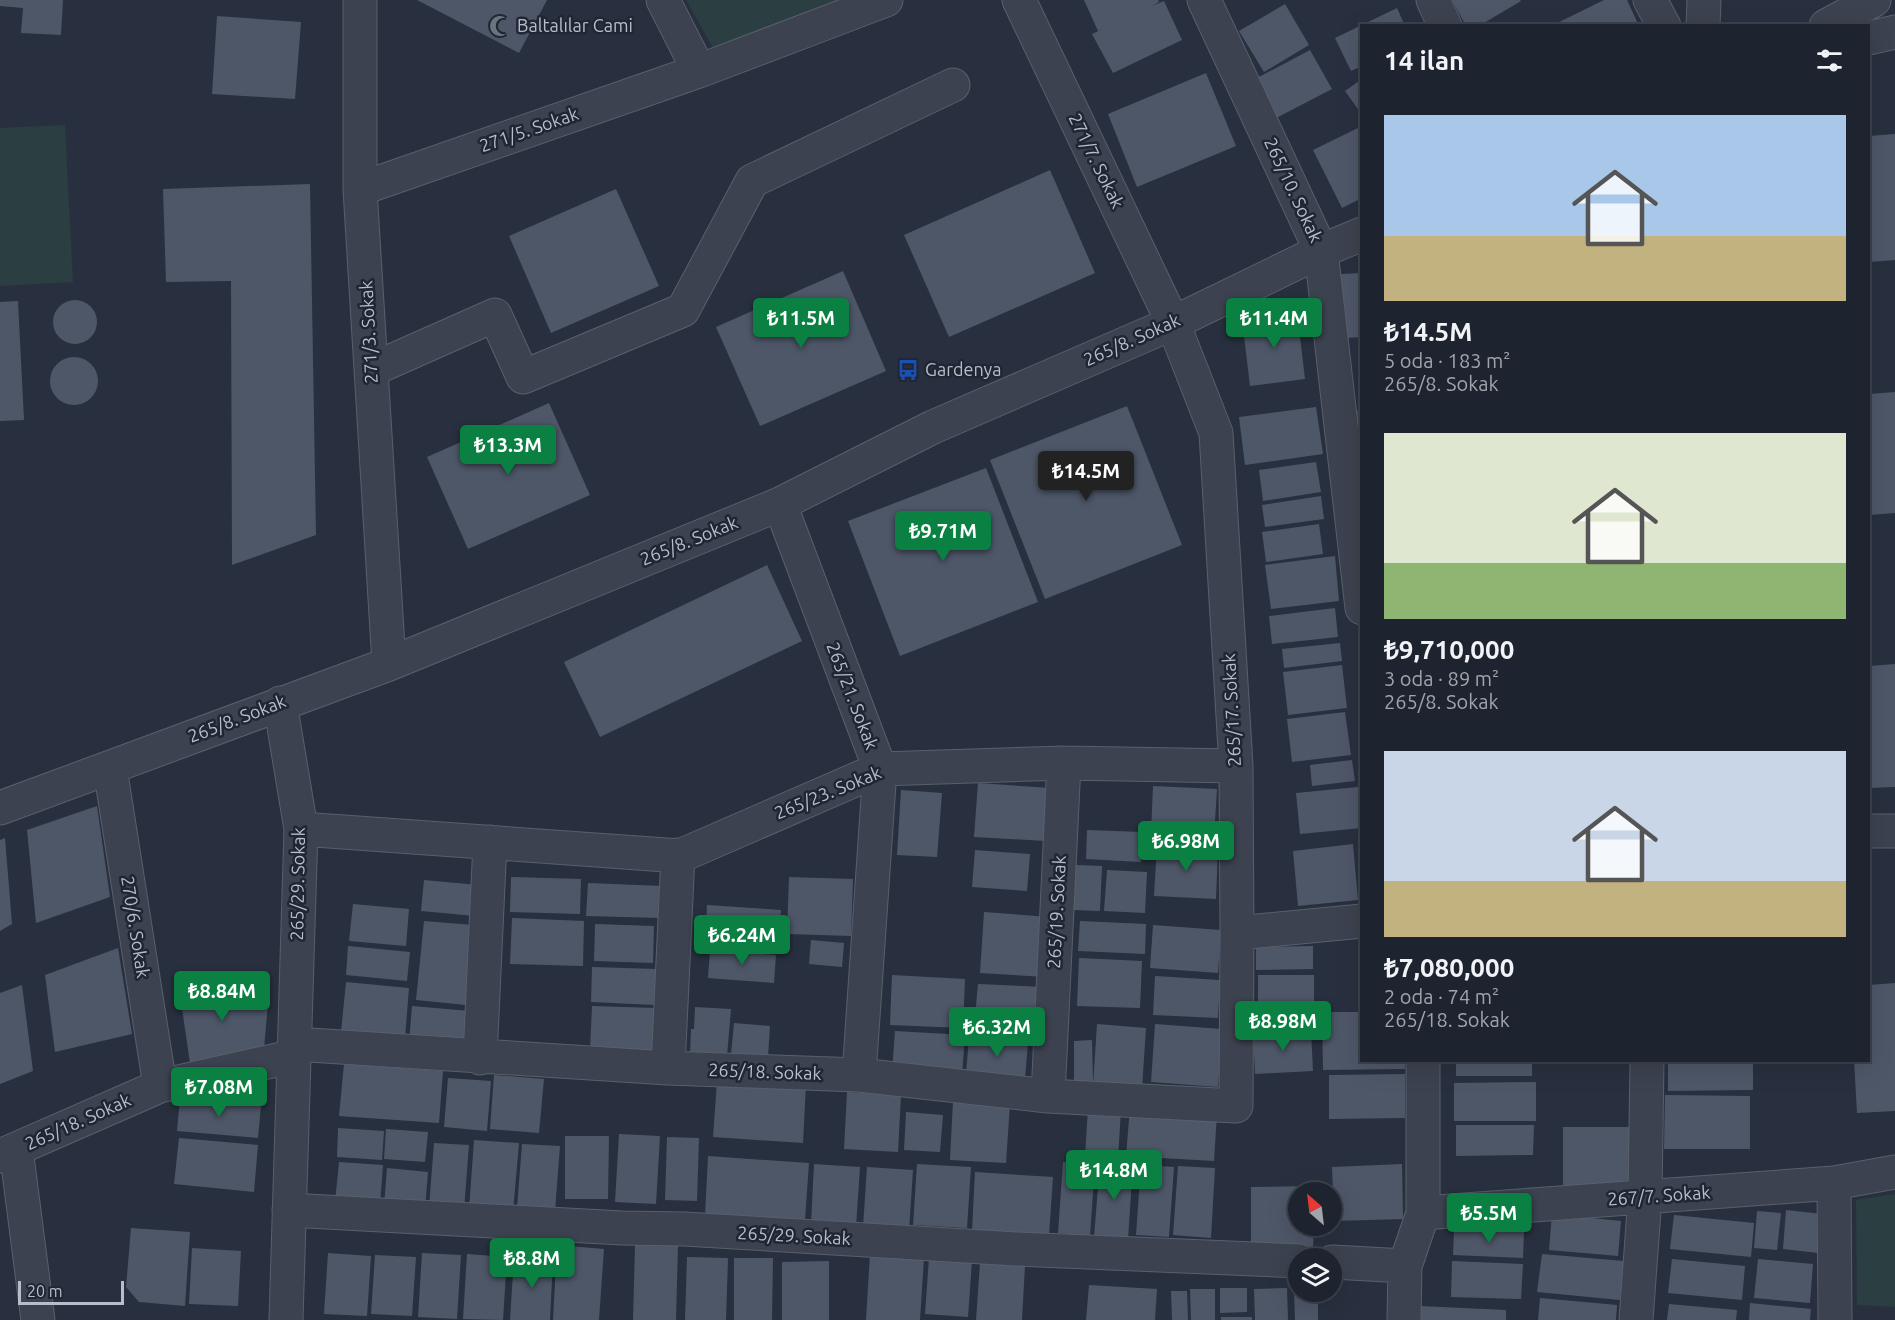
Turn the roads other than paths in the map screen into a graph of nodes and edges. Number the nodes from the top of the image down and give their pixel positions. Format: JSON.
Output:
{"nodes":[{"id":1,"x":360,"y":0,"type":"edge"},
{"id":2,"x":663,"y":0,"type":"edge"},
{"id":3,"x":886,"y":0,"type":"edge"},
{"id":4,"x":1019,"y":0,"type":"edge"},
{"id":5,"x":1204,"y":0,"type":"edge"},
{"id":6,"x":1433,"y":0,"type":"edge"},
{"id":7,"x":1650,"y":0,"type":"edge"},
{"id":8,"x":1704,"y":0,"type":"edge"},
{"id":9,"x":1874,"y":0,"type":"edge"},
{"id":10,"x":1444,"y":24,"type":"edge"},
{"id":11,"x":1663,"y":24,"type":"edge"},
{"id":12,"x":1703,"y":24,"type":"edge"},
{"id":13,"x":1830,"y":24,"type":"edge"},
{"id":14,"x":1895,"y":32,"type":"edge"},
{"id":15,"x":1870,"y":38,"type":"edge"},
{"id":16,"x":699,"y":71,"type":"junction"},
{"id":17,"x":953,"y":85,"type":"dead end"},
{"id":18,"x":360,"y":189,"type":"junction"},
{"id":19,"x":1360,"y":235,"type":"edge"},
{"id":20,"x":1321,"y":251,"type":"junction"},
{"id":21,"x":1173,"y":323,"type":"junction"},
{"id":22,"x":371,"y":370,"type":"junction"},
{"id":23,"x":780,"y":504,"type":"junction"},
{"id":24,"x":1360,"y":591,"type":"edge"},
{"id":25,"x":389,"y":664,"type":"junction"},
{"id":26,"x":280,"y":703,"type":"junction"},
{"id":27,"x":1064,"y":763,"type":"junction"},
{"id":28,"x":1236,"y":766,"type":"junction"},
{"id":29,"x":110,"y":768,"type":"junction"},
{"id":30,"x":880,"y":769,"type":"junction"},
{"id":31,"x":0,"y":808,"type":"edge"},
{"id":32,"x":301,"y":829,"type":"junction"},
{"id":33,"x":1870,"y":831,"type":"edge"},
{"id":34,"x":1895,"y":831,"type":"edge"},
{"id":35,"x":490,"y":842,"type":"junction"},
{"id":36,"x":678,"y":855,"type":"junction"},
{"id":37,"x":1360,"y":921,"type":"edge"},
{"id":38,"x":1238,"y":933,"type":"junction"},
{"id":39,"x":294,"y":1050,"type":"junction"},
{"id":40,"x":480,"y":1058,"type":"junction"},
{"id":41,"x":1423,"y":1062,"type":"edge"},
{"id":42,"x":1647,"y":1062,"type":"edge"},
{"id":43,"x":668,"y":1068,"type":"junction"},
{"id":44,"x":859,"y":1075,"type":"junction"},
{"id":45,"x":160,"y":1086,"type":"junction"},
{"id":46,"x":1048,"y":1096,"type":"junction"},
{"id":47,"x":1236,"y":1106,"type":"joint"},
{"id":48,"x":8,"y":1152,"type":"edge"},
{"id":49,"x":1895,"y":1173,"type":"edge"},
{"id":50,"x":1834,"y":1183,"type":"junction"},
{"id":51,"x":1645,"y":1197,"type":"junction"},
{"id":52,"x":289,"y":1210,"type":"junction"},
{"id":53,"x":1423,"y":1213,"type":"junction"},
{"id":54,"x":1288,"y":1261,"type":"edge"},
{"id":55,"x":1342,"y":1263,"type":"edge"},
{"id":56,"x":1405,"y":1266,"type":"junction"},
{"id":57,"x":38,"y":1320,"type":"edge"},
{"id":58,"x":286,"y":1320,"type":"edge"},
{"id":59,"x":1404,"y":1320,"type":"edge"},
{"id":60,"x":1636,"y":1320,"type":"edge"},
{"id":61,"x":1834,"y":1320,"type":"edge"}],
"edges":[{"from":1,"to":18,"type":"street","name":"271/3. Sokak"},
{"from":2,"to":16,"type":"street"},
{"from":3,"to":16,"type":"street","name":"271/5. Sokak"},
{"from":4,"to":21,"type":"street","name":"271/7. Sokak"},
{"from":5,"to":20,"type":"street","name":"265/10. Sokak"},
{"from":6,"to":10,"type":"street"},
{"from":7,"to":11,"type":"street"},
{"from":8,"to":12,"type":"street"},
{"from":9,"to":13,"type":"street"},
{"from":14,"to":15,"type":"street"},
{"from":16,"to":18,"type":"street","name":"271/5. Sokak"},
{"from":17,"to":22,"type":"street"},
{"from":18,"to":22,"type":"street","name":"271/3. Sokak"},
{"from":19,"to":20,"type":"street","name":"265/8. Sokak"},
{"from":20,"to":21,"type":"street","name":"265/8. Sokak"},
{"from":20,"to":24,"type":"street","name":"265/10. Sokak"},
{"from":21,"to":23,"type":"street","name":"265/8. Sokak"},
{"from":21,"to":28,"type":"street","name":"265/17. Sokak"},
{"from":22,"to":25,"type":"street","name":"271/3. Sokak"},
{"from":23,"to":25,"type":"street","name":"265/8. Sokak"},
{"from":23,"to":30,"type":"street","name":"265/21. Sokak"},
{"from":25,"to":26,"type":"street","name":"265/8. Sokak"},
{"from":26,"to":29,"type":"street","name":"265/8. Sokak"},
{"from":26,"to":32,"type":"street","name":"265/29. Sokak"},
{"from":27,"to":28,"type":"street","name":"265/23. Sokak"},
{"from":27,"to":30,"type":"street","name":"265/23. Sokak"},
{"from":27,"to":46,"type":"street","name":"265/19. Sokak"},
{"from":28,"to":38,"type":"street","name":"265/17. Sokak"},
{"from":29,"to":31,"type":"street","name":"265/8. Sokak"},
{"from":29,"to":45,"type":"street","name":"270/6. Sokak"},
{"from":30,"to":36,"type":"street","name":"265/23. Sokak"},
{"from":30,"to":44,"type":"street","name":"265/21. Sokak"},
{"from":32,"to":35,"type":"street"},
{"from":32,"to":39,"type":"street","name":"265/29. Sokak"},
{"from":33,"to":34,"type":"street"},
{"from":35,"to":36,"type":"street"},
{"from":35,"to":40,"type":"street"},
{"from":36,"to":43,"type":"street"},
{"from":37,"to":38,"type":"street"},
{"from":38,"to":47,"type":"street","name":"265/17. Sokak"},
{"from":39,"to":40,"type":"street","name":"265/18. Sokak"},
{"from":39,"to":45,"type":"street","name":"265/18. Sokak"},
{"from":39,"to":52,"type":"street","name":"265/29. Sokak"},
{"from":40,"to":43,"type":"street","name":"265/18. Sokak"},
{"from":41,"to":53,"type":"street"},
{"from":42,"to":51,"type":"street"},
{"from":43,"to":44,"type":"street","name":"265/18. Sokak"},
{"from":44,"to":46,"type":"street","name":"265/18. Sokak"},
{"from":45,"to":48,"type":"street","name":"265/18. Sokak"},
{"from":46,"to":47,"type":"street","name":"265/18. Sokak"},
{"from":48,"to":57,"type":"street"},
{"from":49,"to":50,"type":"street","name":"267/7. Sokak"},
{"from":50,"to":51,"type":"street","name":"267/7. Sokak"},
{"from":50,"to":61,"type":"street"},
{"from":51,"to":53,"type":"street","name":"267/7. Sokak"},
{"from":51,"to":60,"type":"street"},
{"from":52,"to":54,"type":"street","name":"265/29. Sokak"},
{"from":52,"to":58,"type":"street","name":"265/29. Sokak"},
{"from":53,"to":56,"type":"street"},
{"from":55,"to":56,"type":"street"},
{"from":56,"to":59,"type":"street"}]}
